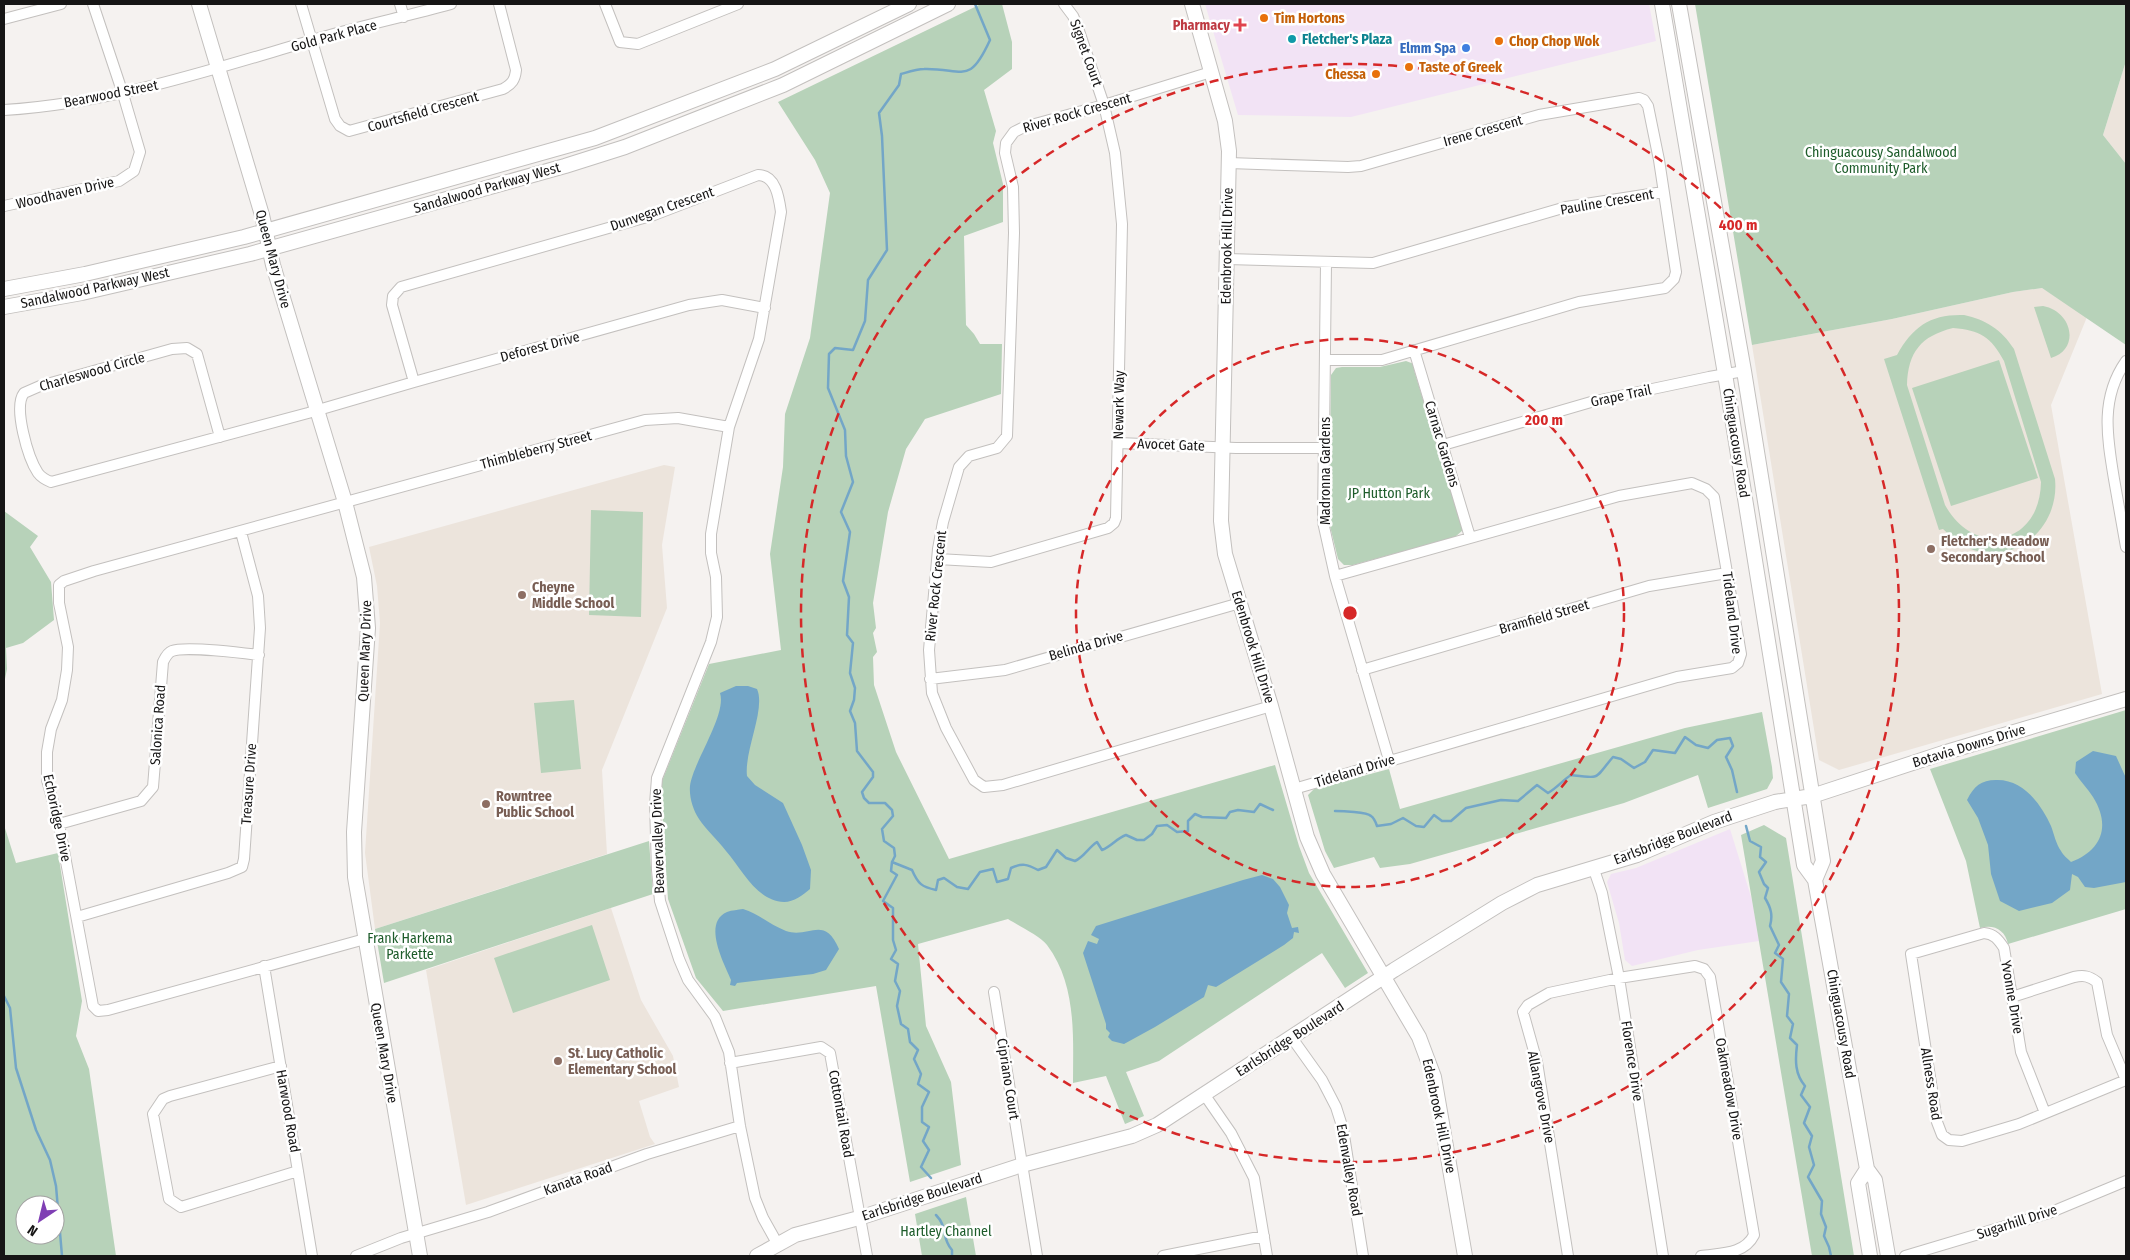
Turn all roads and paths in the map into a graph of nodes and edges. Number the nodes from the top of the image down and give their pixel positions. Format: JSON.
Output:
{"nodes":[{"id":1,"x":61,"y":4,"type":"edge"},
{"id":2,"x":93,"y":4,"type":"edge"},
{"id":3,"x":199,"y":4,"type":"edge"},
{"id":4,"x":301,"y":4,"type":"edge"},
{"id":5,"x":400,"y":4,"type":"edge"},
{"id":6,"x":452,"y":4,"type":"edge"},
{"id":7,"x":499,"y":4,"type":"edge"},
{"id":8,"x":605,"y":4,"type":"edge"},
{"id":9,"x":738,"y":4,"type":"edge"},
{"id":10,"x":909,"y":4,"type":"edge"},
{"id":11,"x":948,"y":4,"type":"edge"},
{"id":12,"x":1064,"y":4,"type":"edge"},
{"id":13,"x":1192,"y":4,"type":"edge"},
{"id":14,"x":1662,"y":4,"type":"edge"},
{"id":15,"x":1679,"y":4,"type":"edge"},
{"id":16,"x":404,"y":18,"type":"junction"},
{"id":17,"x":4,"y":19,"type":"edge"},
{"id":18,"x":312,"y":41,"type":"junction"},
{"id":19,"x":217,"y":69,"type":"junction"},
{"id":20,"x":1211,"y":72,"type":"junction"},
{"id":21,"x":124,"y":94,"type":"junction"},
{"id":22,"x":1104,"y":105,"type":"junction"},
{"id":23,"x":4,"y":110,"type":"edge"},
{"id":24,"x":1229,"y":163,"type":"junction"},
{"id":25,"x":1663,"y":192,"type":"junction"},
{"id":26,"x":4,"y":206,"type":"edge"},
{"id":27,"x":266,"y":231,"type":"junction"},
{"id":28,"x":269,"y":248,"type":"junction"},
{"id":29,"x":1227,"y":259,"type":"junction"},
{"id":30,"x":1326,"y":263,"type":"junction"},
{"id":31,"x":4,"y":290,"type":"edge"},
{"id":32,"x":4,"y":307,"type":"edge"},
{"id":33,"x":765,"y":308,"type":"junction"},
{"id":34,"x":1414,"y":350,"type":"junction"},
{"id":35,"x":1325,"y":360,"type":"junction"},
{"id":36,"x":2126,"y":361,"type":"edge"},
{"id":37,"x":1744,"y":372,"type":"junction"},
{"id":38,"x":1725,"y":374,"type":"junction"},
{"id":39,"x":414,"y":382,"type":"junction"},
{"id":40,"x":318,"y":411,"type":"junction"},
{"id":41,"x":729,"y":427,"type":"junction"},
{"id":42,"x":220,"y":437,"type":"junction"},
{"id":43,"x":1119,"y":443,"type":"junction"},
{"id":44,"x":1443,"y":445,"type":"junction"},
{"id":45,"x":1222,"y":447,"type":"junction"},
{"id":46,"x":1324,"y":448,"type":"junction"},
{"id":47,"x":345,"y":502,"type":"junction"},
{"id":48,"x":241,"y":532,"type":"junction"},
{"id":49,"x":1470,"y":537,"type":"junction"},
{"id":50,"x":2126,"y":547,"type":"edge"},
{"id":51,"x":938,"y":559,"type":"junction"},
{"id":52,"x":1727,"y":573,"type":"junction"},
{"id":53,"x":1335,"y":576,"type":"junction"},
{"id":54,"x":1240,"y":603,"type":"junction"},
{"id":55,"x":259,"y":655,"type":"junction"},
{"id":56,"x":1362,"y":670,"type":"junction"},
{"id":57,"x":930,"y":679,"type":"junction"},
{"id":58,"x":2126,"y":699,"type":"edge"},
{"id":59,"x":1271,"y":706,"type":"junction"},
{"id":60,"x":1389,"y":760,"type":"junction"},
{"id":61,"x":1294,"y":789,"type":"junction"},
{"id":62,"x":1812,"y":796,"type":"junction"},
{"id":63,"x":1794,"y":799,"type":"junction"},
{"id":64,"x":59,"y":824,"type":"junction"},
{"id":65,"x":1593,"y":867,"type":"junction"},
{"id":66,"x":1815,"y":880,"type":"junction"},
{"id":67,"x":77,"y":917,"type":"junction"},
{"id":68,"x":365,"y":940,"type":"junction"},
{"id":69,"x":1911,"y":954,"type":"joint"},
{"id":70,"x":264,"y":966,"type":"junction"},
{"id":71,"x":1384,"y":977,"type":"junction"},
{"id":72,"x":1619,"y":978,"type":"junction"},
{"id":73,"x":994,"y":992,"type":"dead end"},
{"id":74,"x":2012,"y":996,"type":"junction"},
{"id":75,"x":1292,"y":1038,"type":"junction"},
{"id":76,"x":730,"y":1063,"type":"junction"},
{"id":77,"x":280,"y":1066,"type":"junction"},
{"id":78,"x":2126,"y":1080,"type":"edge"},
{"id":79,"x":1204,"y":1094,"type":"junction"},
{"id":80,"x":2045,"y":1113,"type":"junction"},
{"id":81,"x":740,"y":1126,"type":"junction"},
{"id":82,"x":1022,"y":1165,"type":"junction"},
{"id":83,"x":1867,"y":1169,"type":"junction"},
{"id":84,"x":298,"y":1171,"type":"junction"},
{"id":85,"x":2126,"y":1181,"type":"edge"},
{"id":86,"x":859,"y":1218,"type":"junction"},
{"id":87,"x":416,"y":1234,"type":"junction"},
{"id":88,"x":1264,"y":1236,"type":"junction"},
{"id":89,"x":777,"y":1243,"type":"junction"},
{"id":90,"x":312,"y":1256,"type":"edge"},
{"id":91,"x":356,"y":1256,"type":"edge"},
{"id":92,"x":420,"y":1256,"type":"edge"},
{"id":93,"x":756,"y":1256,"type":"edge"},
{"id":94,"x":867,"y":1256,"type":"edge"},
{"id":95,"x":1036,"y":1256,"type":"edge"},
{"id":96,"x":1162,"y":1256,"type":"edge"},
{"id":97,"x":1267,"y":1256,"type":"edge"},
{"id":98,"x":1363,"y":1256,"type":"edge"},
{"id":99,"x":1465,"y":1256,"type":"edge"},
{"id":100,"x":1568,"y":1256,"type":"edge"},
{"id":101,"x":1663,"y":1256,"type":"edge"},
{"id":102,"x":1701,"y":1256,"type":"edge"},
{"id":103,"x":1870,"y":1256,"type":"edge"},
{"id":104,"x":1888,"y":1256,"type":"edge"},
{"id":105,"x":1905,"y":1256,"type":"edge"}],
"edges":[{"from":1,"to":17,"type":"street"},
{"from":2,"to":21,"type":"street","name":"Woodhaven Drive"},
{"from":3,"to":19,"type":"main road","name":"Queen Mary Drive"},
{"from":4,"to":18,"type":"street"},
{"from":5,"to":16,"type":"street"},
{"from":6,"to":16,"type":"street","name":"Gold Park Place"},
{"from":7,"to":18,"type":"street","name":"Courtsfield Crescent"},
{"from":8,"to":9,"type":"street"},
{"from":10,"to":27,"type":"main road","name":"Sandalwood Parkway West"},
{"from":11,"to":28,"type":"main road","name":"Sandalwood Parkway West"},
{"from":12,"to":22,"type":"street","name":"Signet Court"},
{"from":13,"to":20,"type":"main road","name":"Edenbrook Hill Drive"},
{"from":14,"to":38,"type":"main road","name":"Chinguacousy Road"},
{"from":15,"to":37,"type":"main road","name":"Chinguacousy Road"},
{"from":16,"to":18,"type":"street","name":"Gold Park Place"},
{"from":18,"to":19,"type":"street","name":"Gold Park Place"},
{"from":19,"to":21,"type":"street","name":"Bearwood Street"},
{"from":19,"to":27,"type":"main road","name":"Queen Mary Drive"},
{"from":20,"to":22,"type":"street","name":"River Rock Crescent"},
{"from":20,"to":24,"type":"main road","name":"Edenbrook Hill Drive"},
{"from":21,"to":23,"type":"street","name":"Bearwood Street"},
{"from":21,"to":26,"type":"street","name":"Woodhaven Drive"},
{"from":22,"to":43,"type":"street","name":"Newark Way"},
{"from":22,"to":51,"type":"street","name":"River Rock Crescent"},
{"from":24,"to":25,"type":"street","name":"Irene Crescent"},
{"from":24,"to":29,"type":"main road","name":"Edenbrook Hill Drive"},
{"from":25,"to":30,"type":"street","name":"Pauline Crescent"},
{"from":25,"to":34,"type":"street","name":"Pauline Crescent"},
{"from":27,"to":28,"type":"main road","name":"Queen Mary Drive"},
{"from":27,"to":31,"type":"main road","name":"Sandalwood Parkway West"},
{"from":28,"to":32,"type":"main road","name":"Sandalwood Parkway West"},
{"from":28,"to":40,"type":"main road","name":"Queen Mary Drive"},
{"from":29,"to":30,"type":"street","name":"Pauline Crescent"},
{"from":29,"to":45,"type":"main road","name":"Edenbrook Hill Drive"},
{"from":30,"to":35,"type":"street","name":"Madronna Gardens"},
{"from":33,"to":39,"type":"street","name":"Deforest Drive"},
{"from":33,"to":39,"type":"street","name":"Dunvegan Crescent"},
{"from":33,"to":41,"type":"street","name":"Dunvegan Crescent"},
{"from":34,"to":35,"type":"street","name":"Pauline Crescent"},
{"from":34,"to":44,"type":"street","name":"Carnac Gardens"},
{"from":35,"to":46,"type":"street","name":"Madronna Gardens"},
{"from":36,"to":50,"type":"street"},
{"from":37,"to":38,"type":"street","name":"Grape Trail"},
{"from":37,"to":62,"type":"main road","name":"Chinguacousy Road"},
{"from":38,"to":44,"type":"street","name":"Grape Trail"},
{"from":38,"to":63,"type":"main road","name":"Chinguacousy Road"},
{"from":39,"to":40,"type":"street","name":"Deforest Drive"},
{"from":40,"to":42,"type":"street","name":"Charleswood Circle"},
{"from":40,"to":47,"type":"main road","name":"Queen Mary Drive"},
{"from":41,"to":47,"type":"street","name":"Thimbleberry Street"},
{"from":41,"to":76,"type":"street","name":"Beavervalley Drive"},
{"from":42,"to":42,"type":"street","name":"Charleswood Circle"},
{"from":43,"to":45,"type":"street","name":"Avocet Gate"},
{"from":43,"to":51,"type":"street","name":"Newark Way"},
{"from":44,"to":49,"type":"street","name":"Carnac Gardens"},
{"from":45,"to":46,"type":"street","name":"Avocet Gate"},
{"from":45,"to":54,"type":"main road","name":"Edenbrook Hill Drive"},
{"from":46,"to":53,"type":"street","name":"Madronna Gardens"},
{"from":47,"to":48,"type":"street","name":"Echoridge Drive"},
{"from":47,"to":68,"type":"main road","name":"Queen Mary Drive"},
{"from":48,"to":55,"type":"street","name":"Treasure Drive"},
{"from":48,"to":64,"type":"street","name":"Echoridge Drive"},
{"from":49,"to":52,"type":"street","name":"Tideland Drive"},
{"from":49,"to":53,"type":"street","name":"Tideland Drive"},
{"from":51,"to":57,"type":"street","name":"River Rock Crescent"},
{"from":52,"to":56,"type":"street","name":"Bramfield Street"},
{"from":52,"to":60,"type":"street","name":"Tideland Drive"},
{"from":53,"to":56,"type":"street","name":"Madronna Gardens"},
{"from":54,"to":57,"type":"street","name":"Belinda Drive"},
{"from":54,"to":59,"type":"main road","name":"Edenbrook Hill Drive"},
{"from":55,"to":64,"type":"street","name":"Salonica Road"},
{"from":55,"to":67,"type":"street","name":"Treasure Drive"},
{"from":56,"to":60,"type":"street","name":"Madronna Gardens"},
{"from":57,"to":59,"type":"street","name":"River Rock Crescent"},
{"from":58,"to":62,"type":"main road","name":"Botavia Downs Drive"},
{"from":59,"to":61,"type":"main road","name":"Edenbrook Hill Drive"},
{"from":60,"to":61,"type":"street","name":"Tideland Drive"},
{"from":61,"to":71,"type":"main road","name":"Edenbrook Hill Drive"},
{"from":62,"to":63,"type":"main road","name":"Earlsbridge Boulevard"},
{"from":62,"to":66,"type":"main road","name":"Chinguacousy Road"},
{"from":63,"to":65,"type":"main road","name":"Earlsbridge Boulevard"},
{"from":63,"to":66,"type":"main road","name":"Chinguacousy Road"},
{"from":64,"to":67,"type":"street","name":"Echoridge Drive"},
{"from":65,"to":71,"type":"main road","name":"Earlsbridge Boulevard"},
{"from":65,"to":72,"type":"street","name":"Florence Drive"},
{"from":66,"to":83,"type":"main road","name":"Chinguacousy Road"},
{"from":67,"to":70,"type":"street","name":"Echoridge Drive"},
{"from":68,"to":70,"type":"street","name":"Echoridge Drive"},
{"from":68,"to":87,"type":"main road","name":"Queen Mary Drive"},
{"from":69,"to":74,"type":"street","name":"Yvonne Drive"},
{"from":69,"to":80,"type":"street","name":"Allness Road"},
{"from":70,"to":77,"type":"street","name":"Harwood Road"},
{"from":71,"to":75,"type":"main road","name":"Earlsbridge Boulevard"},
{"from":71,"to":99,"type":"main road","name":"Edenbrook Hill Drive"},
{"from":72,"to":100,"type":"street","name":"Allangrove Drive"},
{"from":72,"to":101,"type":"street","name":"Florence Drive"},
{"from":72,"to":102,"type":"street","name":"Oakmeadow Drive"},
{"from":73,"to":82,"type":"street","name":"Cipriano Court"},
{"from":74,"to":78,"type":"street"},
{"from":74,"to":80,"type":"street","name":"Yvonne Drive"},
{"from":75,"to":79,"type":"main road","name":"Earlsbridge Boulevard"},
{"from":75,"to":98,"type":"street","name":"Edenvalley Road"},
{"from":76,"to":81,"type":"street","name":"Beavervalley Drive"},
{"from":76,"to":86,"type":"street","name":"Cottontail Road"},
{"from":77,"to":84,"type":"street","name":"Harwood Road"},
{"from":77,"to":84,"type":"street"},
{"from":78,"to":80,"type":"street","name":"Allness Road"},
{"from":79,"to":82,"type":"main road","name":"Earlsbridge Boulevard"},
{"from":79,"to":88,"type":"street"},
{"from":81,"to":87,"type":"street","name":"Kanata Road"},
{"from":81,"to":89,"type":"street","name":"Beavervalley Drive"},
{"from":82,"to":86,"type":"main road","name":"Earlsbridge Boulevard"},
{"from":82,"to":95,"type":"street","name":"Cipriano Court"},
{"from":83,"to":103,"type":"main road","name":"Chinguacousy Road"},
{"from":83,"to":104,"type":"main road","name":"Chinguacousy Road"},
{"from":84,"to":90,"type":"street","name":"Harwood Road"},
{"from":85,"to":105,"type":"street","name":"Sugarhill Drive"},
{"from":86,"to":89,"type":"main road","name":"Earlsbridge Boulevard"},
{"from":86,"to":94,"type":"street","name":"Cottontail Road"},
{"from":87,"to":91,"type":"street","name":"Kanata Road"},
{"from":87,"to":92,"type":"main road","name":"Queen Mary Drive"},
{"from":88,"to":96,"type":"street"},
{"from":88,"to":97,"type":"street"},
{"from":89,"to":93,"type":"main road","name":"Earlsbridge Boulevard"}]}
